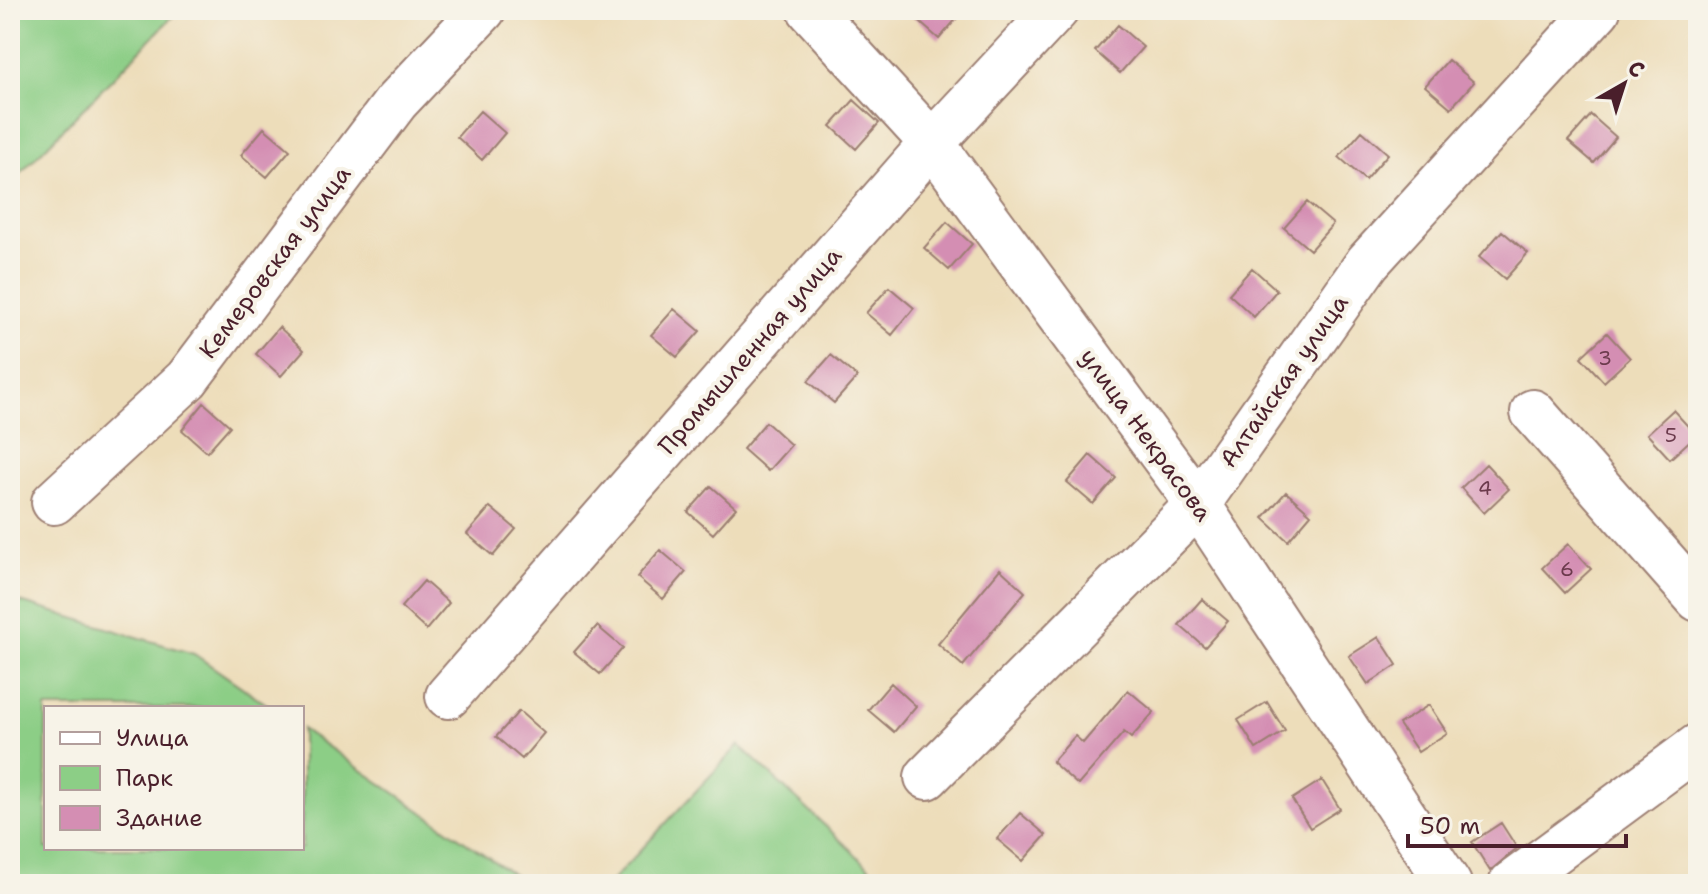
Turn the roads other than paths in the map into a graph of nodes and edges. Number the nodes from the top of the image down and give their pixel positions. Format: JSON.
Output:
{"nodes":[{"id":1,"x":483,"y":10,"type":"edge"},
{"id":2,"x":810,"y":10,"type":"edge"},
{"id":3,"x":1056,"y":10,"type":"edge"},
{"id":4,"x":1598,"y":10,"type":"edge"},
{"id":5,"x":932,"y":143,"type":"junction"},
{"id":6,"x":1533,"y":412,"type":"dead end"},
{"id":7,"x":54,"y":502,"type":"dead end"},
{"id":8,"x":1198,"y":504,"type":"junction"},
{"id":9,"x":1698,"y":599,"type":"edge"},
{"id":10,"x":448,"y":696,"type":"dead end"},
{"id":11,"x":1698,"y":746,"type":"edge"},
{"id":12,"x":927,"y":777,"type":"dead end"},
{"id":13,"x":1449,"y":884,"type":"edge"},
{"id":14,"x":1511,"y":884,"type":"edge"}],
"edges":[{"from":1,"to":7,"type":"street","name":"Кемеровская улица"},
{"from":2,"to":5,"type":"street","name":"улица Некрасова"},
{"from":3,"to":5,"type":"street","name":"Промышленная улица"},
{"from":4,"to":8,"type":"street","name":"Алтайская улица"},
{"from":5,"to":8,"type":"street","name":"улица Некрасова"},
{"from":5,"to":10,"type":"street","name":"Промышленная улица"},
{"from":6,"to":9,"type":"street"},
{"from":8,"to":12,"type":"street","name":"Алтайская улица"},
{"from":8,"to":13,"type":"street","name":"улица Некрасова"},
{"from":11,"to":14,"type":"street"}]}
